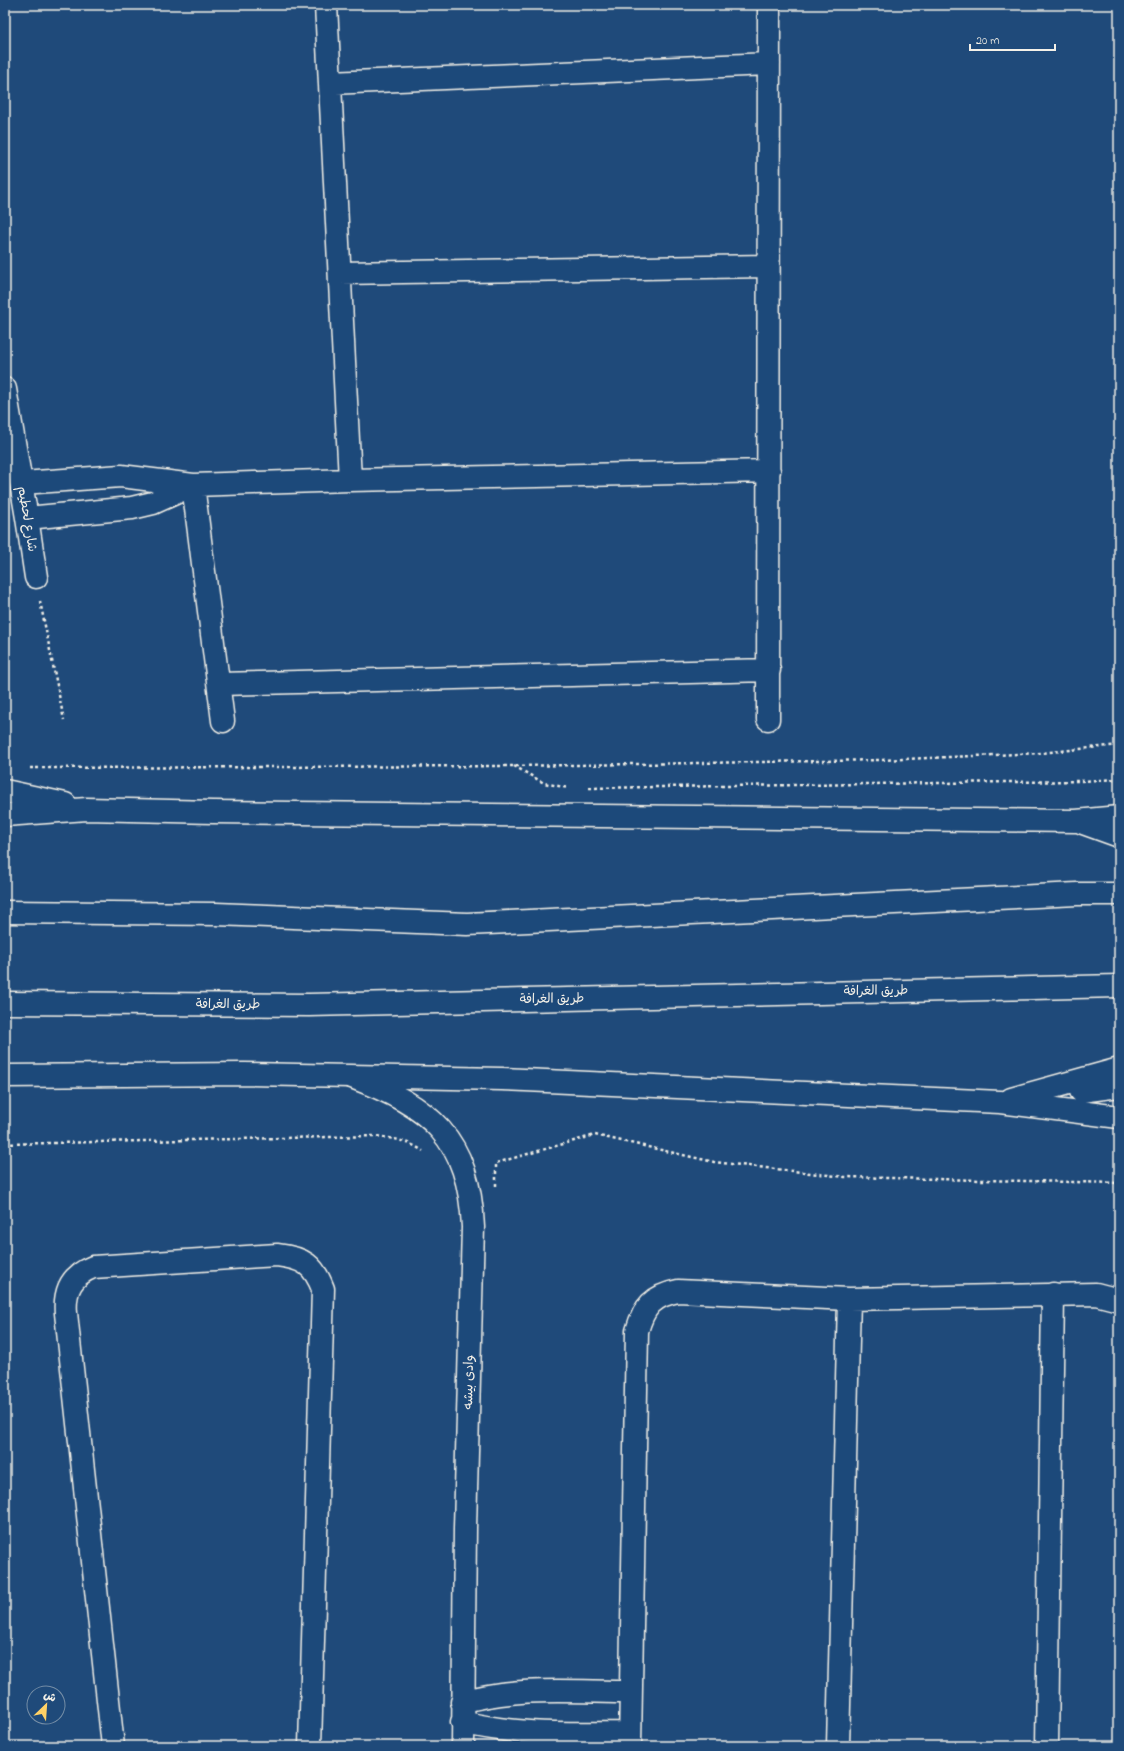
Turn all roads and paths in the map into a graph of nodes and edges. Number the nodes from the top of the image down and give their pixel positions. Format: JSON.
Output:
{"nodes":[{"id":1,"x":326,"y":5,"type":"edge"},
{"id":2,"x":769,"y":5,"type":"edge"},
{"id":3,"x":769,"y":64,"type":"junction"},
{"id":4,"x":330,"y":83,"type":"junction"},
{"id":5,"x":768,"y":266,"type":"junction"},
{"id":6,"x":340,"y":274,"type":"junction"},
{"id":7,"x":5,"y":389,"type":"edge"},
{"id":8,"x":769,"y":471,"type":"junction"},
{"id":9,"x":350,"y":480,"type":"junction"},
{"id":10,"x":22,"y":483,"type":"junction"},
{"id":11,"x":193,"y":486,"type":"junction"},
{"id":12,"x":28,"y":518,"type":"junction"},
{"id":13,"x":36,"y":577,"type":"joint"},
{"id":14,"x":769,"y":670,"type":"junction"},
{"id":15,"x":220,"y":684,"type":"junction"},
{"id":16,"x":768,"y":719,"type":"dead end"},
{"id":17,"x":64,"y":720,"type":"dead end"},
{"id":18,"x":223,"y":721,"type":"dead end"},
{"id":19,"x":1119,"y":745,"type":"edge"},
{"id":20,"x":514,"y":766,"type":"junction"},
{"id":21,"x":28,"y":768,"type":"dead end"},
{"id":22,"x":1119,"y":779,"type":"edge"},
{"id":23,"x":576,"y":788,"type":"dead end"},
{"id":24,"x":584,"y":788,"type":"dead end"},
{"id":25,"x":5,"y":791,"type":"edge"},
{"id":26,"x":88,"y":809,"type":"junction"},
{"id":27,"x":1119,"y":812,"type":"edge"},
{"id":28,"x":5,"y":815,"type":"edge"},
{"id":29,"x":1119,"y":817,"type":"edge"},
{"id":30,"x":1076,"y":820,"type":"junction"},
{"id":31,"x":1119,"y":836,"type":"edge"},
{"id":32,"x":1119,"y":894,"type":"edge"},
{"id":33,"x":5,"y":912,"type":"edge"},
{"id":34,"x":1109,"y":986,"type":"edge"},
{"id":35,"x":5,"y":1003,"type":"edge"},
{"id":36,"x":1119,"y":1069,"type":"edge"},
{"id":37,"x":352,"y":1077,"type":"junction"},
{"id":38,"x":11,"y":1079,"type":"edge"},
{"id":39,"x":1119,"y":1086,"type":"edge"},
{"id":40,"x":1000,"y":1102,"type":"junction"},
{"id":41,"x":1119,"y":1117,"type":"edge"},
{"id":42,"x":5,"y":1144,"type":"edge"},
{"id":43,"x":429,"y":1156,"type":"dead end"},
{"id":44,"x":1119,"y":1183,"type":"edge"},
{"id":45,"x":496,"y":1193,"type":"dead end"},
{"id":46,"x":1053,"y":1294,"type":"junction"},
{"id":47,"x":849,"y":1299,"type":"junction"},
{"id":48,"x":1119,"y":1300,"type":"edge"},
{"id":49,"x":630,"y":1692,"type":"junction"},
{"id":50,"x":462,"y":1712,"type":"junction"},
{"id":51,"x":630,"y":1740,"type":"edge"},
{"id":52,"x":113,"y":1746,"type":"edge"},
{"id":53,"x":310,"y":1746,"type":"edge"},
{"id":54,"x":463,"y":1746,"type":"edge"},
{"id":55,"x":838,"y":1746,"type":"edge"},
{"id":56,"x":1047,"y":1746,"type":"edge"}],
"edges":[{"from":1,"to":4,"type":"main road"},
{"from":2,"to":3,"type":"main road"},
{"from":3,"to":4,"type":"main road"},
{"from":3,"to":5,"type":"main road"},
{"from":4,"to":6,"type":"main road"},
{"from":5,"to":6,"type":"main road"},
{"from":5,"to":8,"type":"main road"},
{"from":6,"to":9,"type":"main road"},
{"from":7,"to":10,"type":"main road","name":"شارع لحطيم"},
{"from":8,"to":9,"type":"main road"},
{"from":8,"to":14,"type":"main road"},
{"from":9,"to":11,"type":"main road"},
{"from":10,"to":11,"type":"main road"},
{"from":10,"to":12,"type":"main road","name":"شارع لحطيم"},
{"from":11,"to":12,"type":"main road"},
{"from":11,"to":15,"type":"main road"},
{"from":12,"to":13,"type":"main road","name":"شارع لحطيم"},
{"from":13,"to":17,"type":"path"},
{"from":14,"to":15,"type":"main road"},
{"from":14,"to":16,"type":"main road"},
{"from":15,"to":18,"type":"main road"},
{"from":19,"to":20,"type":"path"},
{"from":20,"to":21,"type":"path"},
{"from":20,"to":23,"type":"path"},
{"from":22,"to":24,"type":"path"},
{"from":25,"to":26,"type":"main road"},
{"from":26,"to":28,"type":"main road"},
{"from":26,"to":30,"type":"main road"},
{"from":27,"to":30,"type":"main road"},
{"from":29,"to":30,"type":"main road"},
{"from":30,"to":31,"type":"main road"},
{"from":32,"to":33,"type":"main road"},
{"from":34,"to":35,"type":"main road","name":"طريق الغرافة"},
{"from":36,"to":40,"type":"main road"},
{"from":37,"to":38,"type":"main road"},
{"from":37,"to":40,"type":"main road"},
{"from":37,"to":50,"type":"main road","name":"وادى بيشه"},
{"from":39,"to":40,"type":"main road"},
{"from":40,"to":41,"type":"main road"},
{"from":42,"to":43,"type":"path"},
{"from":44,"to":45,"type":"path"},
{"from":46,"to":47,"type":"main road"},
{"from":46,"to":48,"type":"main road"},
{"from":46,"to":56,"type":"main road"},
{"from":47,"to":49,"type":"main road"},
{"from":47,"to":55,"type":"main road"},
{"from":49,"to":50,"type":"main road"},
{"from":49,"to":51,"type":"main road"},
{"from":50,"to":51,"type":"main road"},
{"from":50,"to":54,"type":"main road","name":"وادى بيشه"},
{"from":52,"to":53,"type":"main road"}]}
